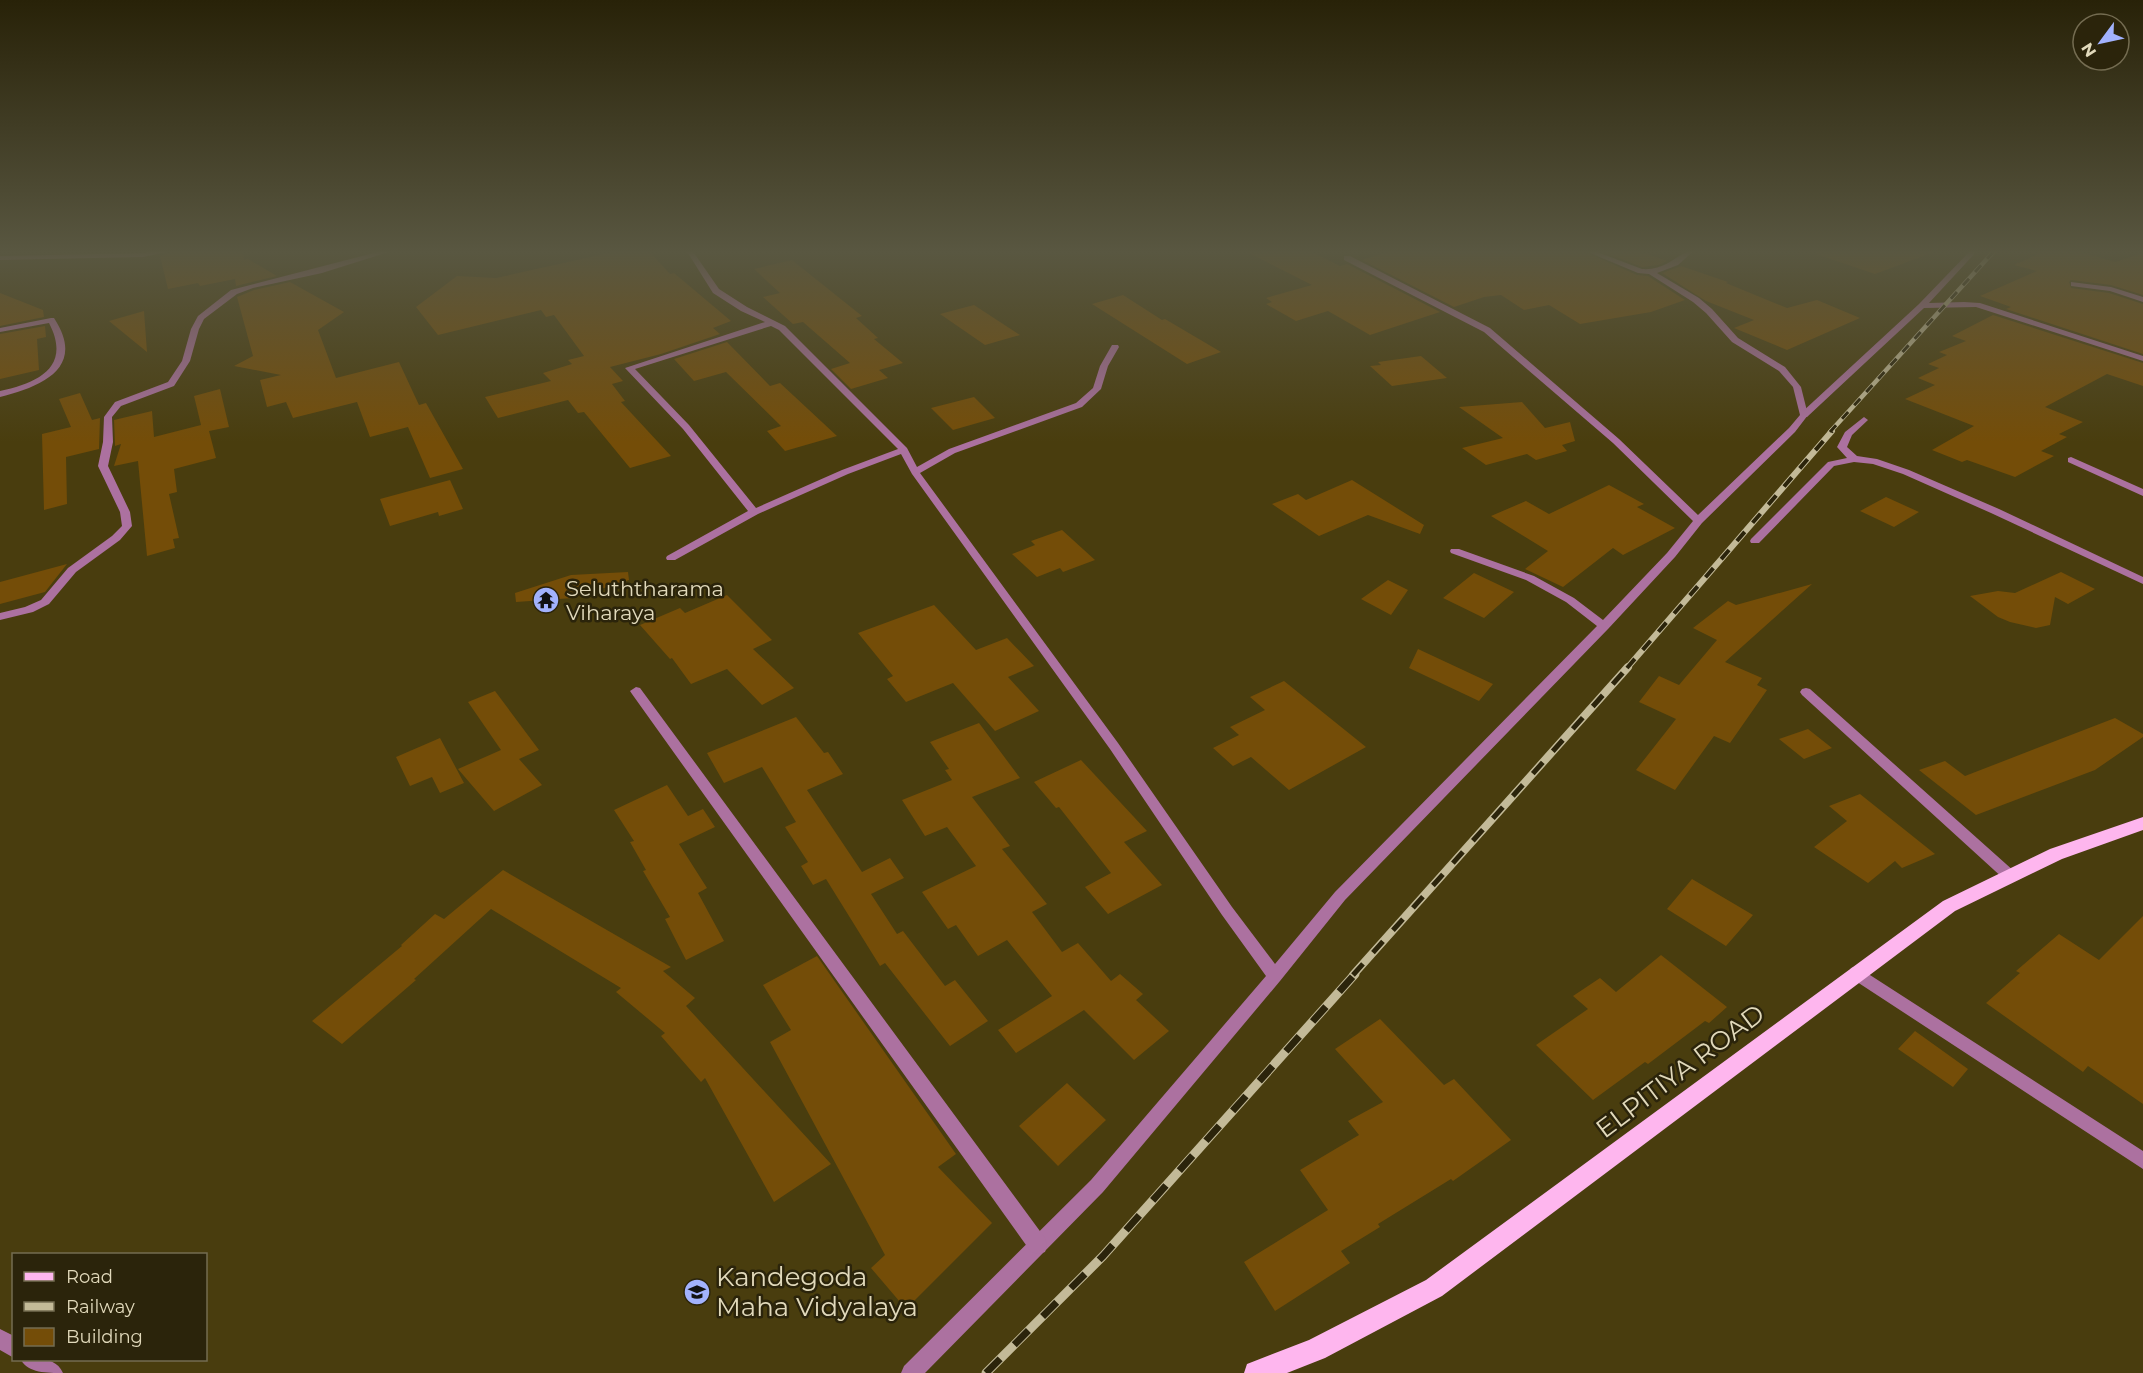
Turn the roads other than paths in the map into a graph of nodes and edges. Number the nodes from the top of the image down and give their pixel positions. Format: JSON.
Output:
{"nodes":[{"id":1,"x":206,"y":314,"type":"edge"},
{"id":2,"x":756,"y":314,"type":"edge"},
{"id":3,"x":1456,"y":314,"type":"edge"},
{"id":4,"x":1712,"y":314,"type":"edge"},
{"id":5,"x":1913,"y":314,"type":"edge"},
{"id":6,"x":2005,"y":314,"type":"edge"},
{"id":7,"x":771,"y":323,"type":"junction"},
{"id":8,"x":0,"y":330,"type":"edge"},
{"id":9,"x":1115,"y":347,"type":"dead end"},
{"id":10,"x":2143,"y":359,"type":"edge"},
{"id":11,"x":0,"y":394,"type":"edge"},
{"id":12,"x":1804,"y":415,"type":"junction"},
{"id":13,"x":1864,"y":420,"type":"dead end"},
{"id":14,"x":904,"y":450,"type":"junction"},
{"id":15,"x":1854,"y":459,"type":"junction"},
{"id":16,"x":2071,"y":460,"type":"dead end"},
{"id":17,"x":915,"y":472,"type":"junction"},
{"id":18,"x":2143,"y":493,"type":"edge"},
{"id":19,"x":754,"y":512,"type":"junction"},
{"id":20,"x":1698,"y":521,"type":"junction"},
{"id":21,"x":1755,"y":541,"type":"dead end"},
{"id":22,"x":1455,"y":550,"type":"dead end"},
{"id":23,"x":671,"y":558,"type":"dead end"},
{"id":24,"x":2143,"y":581,"type":"edge"},
{"id":25,"x":0,"y":617,"type":"edge"},
{"id":26,"x":1604,"y":626,"type":"junction"},
{"id":27,"x":636,"y":691,"type":"dead end"},
{"id":28,"x":1806,"y":692,"type":"dead end"},
{"id":29,"x":2143,"y":823,"type":"edge"},
{"id":30,"x":2010,"y":876,"type":"junction"},
{"id":31,"x":1856,"y":973,"type":"junction"},
{"id":32,"x":1275,"y":976,"type":"junction"},
{"id":33,"x":2143,"y":1161,"type":"edge"},
{"id":34,"x":1038,"y":1245,"type":"junction"},
{"id":35,"x":35,"y":1361,"type":"edge"},
{"id":36,"x":52,"y":1373,"type":"edge"},
{"id":37,"x":911,"y":1373,"type":"edge"},
{"id":38,"x":1256,"y":1373,"type":"edge"}],
"edges":[{"from":1,"to":25,"type":"street"},
{"from":2,"to":7,"type":"street"},
{"from":3,"to":20,"type":"street"},
{"from":4,"to":12,"type":"street"},
{"from":5,"to":12,"type":"street"},
{"from":6,"to":10,"type":"street"},
{"from":7,"to":14,"type":"street"},
{"from":7,"to":19,"type":"street"},
{"from":8,"to":11,"type":"street"},
{"from":9,"to":17,"type":"street"},
{"from":12,"to":20,"type":"street"},
{"from":13,"to":15,"type":"street"},
{"from":14,"to":17,"type":"street"},
{"from":14,"to":19,"type":"street"},
{"from":15,"to":21,"type":"street"},
{"from":15,"to":24,"type":"street"},
{"from":16,"to":18,"type":"street"},
{"from":17,"to":32,"type":"street"},
{"from":19,"to":23,"type":"street"},
{"from":20,"to":26,"type":"street"},
{"from":22,"to":26,"type":"street"},
{"from":26,"to":32,"type":"street"},
{"from":27,"to":34,"type":"street"},
{"from":28,"to":30,"type":"street"},
{"from":29,"to":30,"type":"main road","name":"ELPITIYA ROAD"},
{"from":30,"to":31,"type":"main road","name":"ELPITIYA ROAD"},
{"from":31,"to":33,"type":"street"},
{"from":31,"to":38,"type":"main road","name":"ELPITIYA ROAD"},
{"from":32,"to":34,"type":"street"},
{"from":34,"to":37,"type":"street"},
{"from":35,"to":36,"type":"street"}]}
